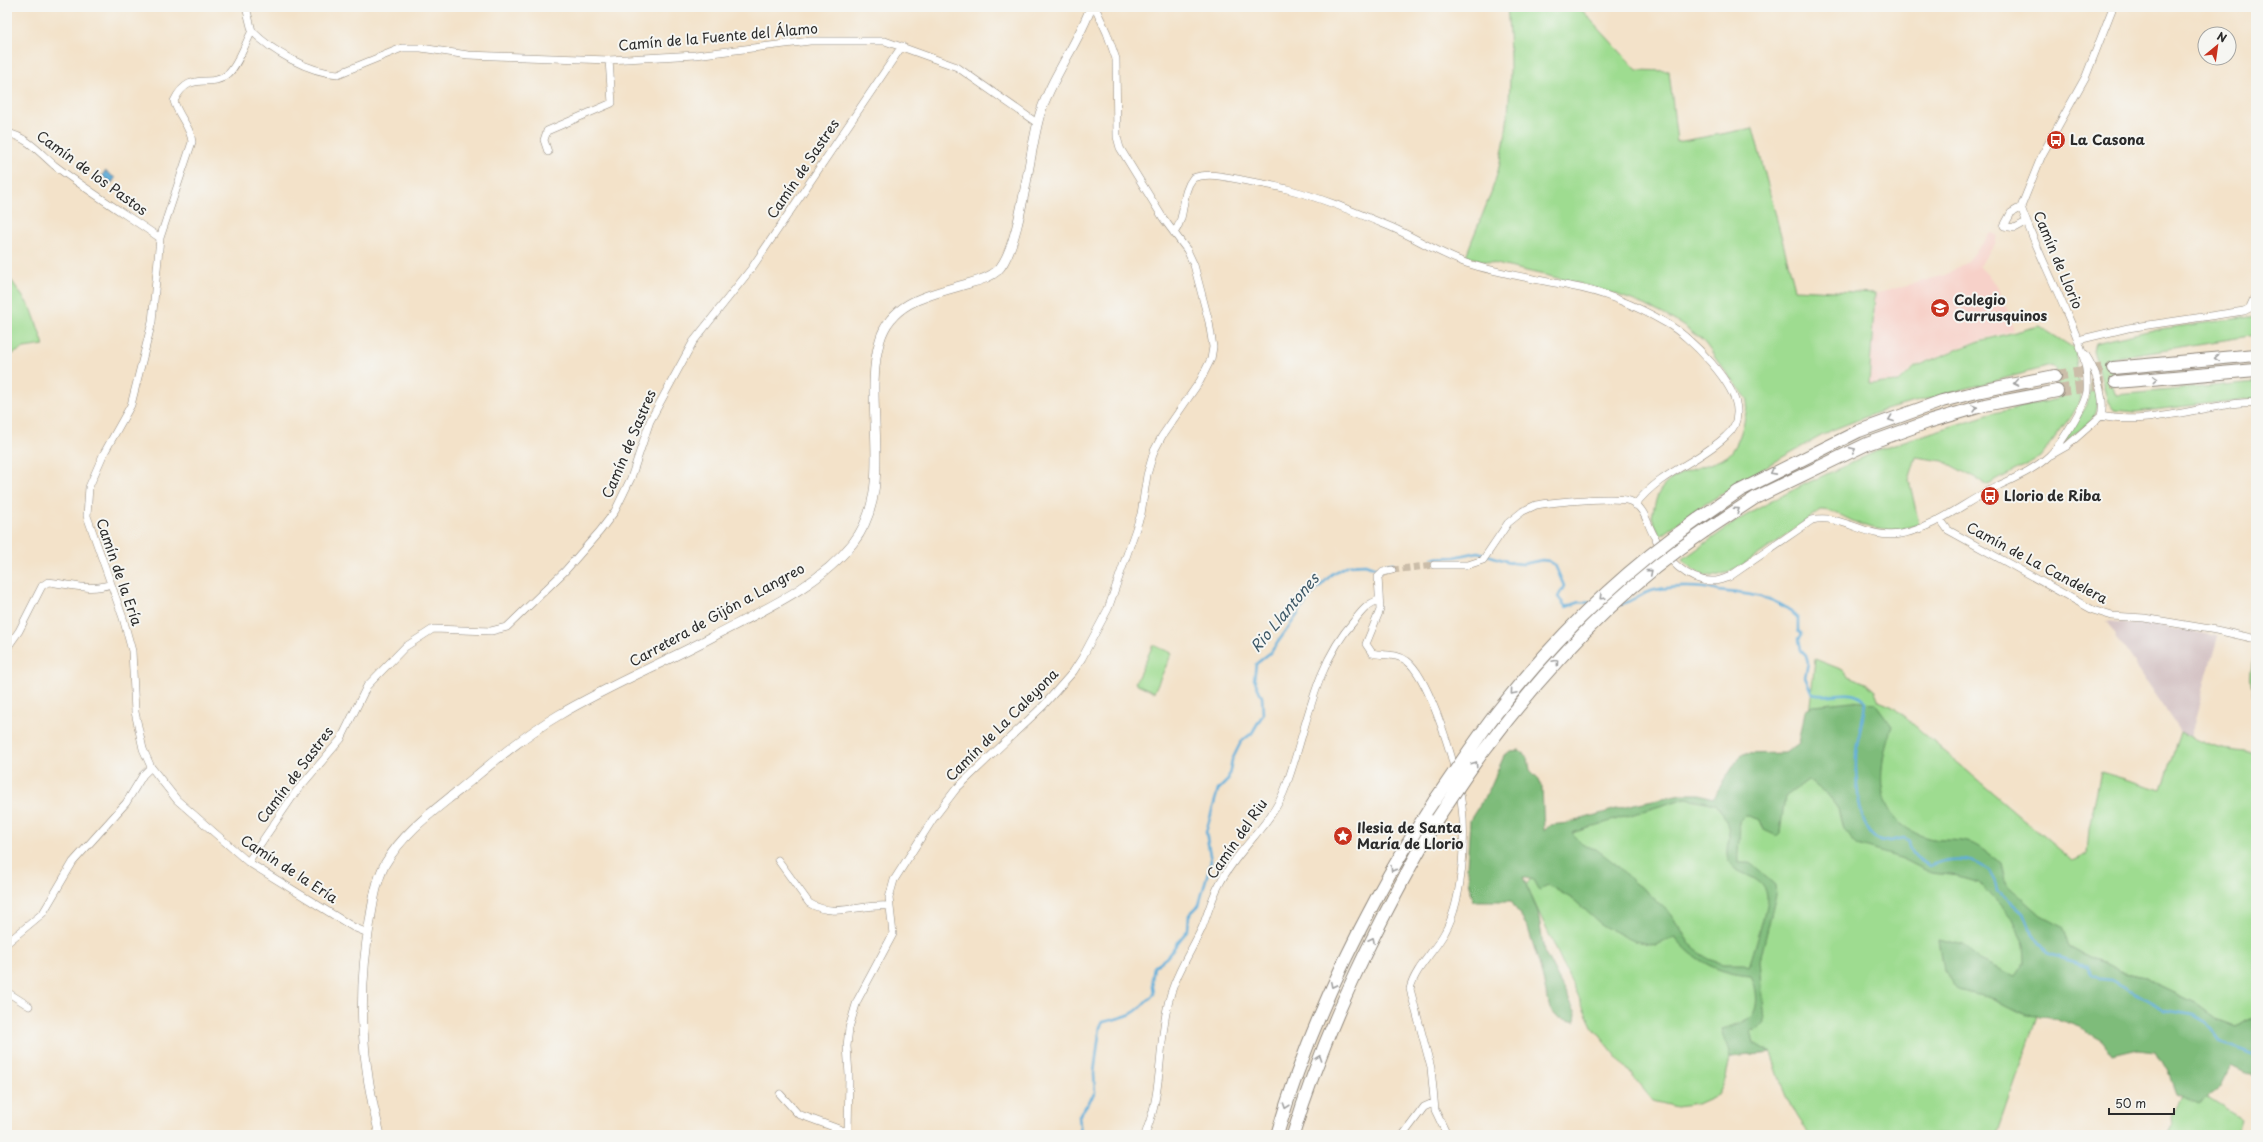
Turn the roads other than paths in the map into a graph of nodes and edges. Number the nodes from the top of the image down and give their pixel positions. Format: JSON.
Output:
{"nodes":[{"id":1,"x":246,"y":7,"type":"edge"},
{"id":2,"x":1091,"y":7,"type":"edge"},
{"id":3,"x":1095,"y":7,"type":"edge"},
{"id":4,"x":2113,"y":7,"type":"edge"},
{"id":5,"x":252,"y":31,"type":"junction"},
{"id":6,"x":902,"y":46,"type":"junction"},
{"id":7,"x":608,"y":60,"type":"junction"},
{"id":8,"x":1037,"y":123,"type":"junction"},
{"id":9,"x":7,"y":133,"type":"edge"},
{"id":10,"x":548,"y":152,"type":"dead end"},
{"id":11,"x":2021,"y":208,"type":"junction"},
{"id":12,"x":2026,"y":222,"type":"junction"},
{"id":13,"x":1174,"y":233,"type":"junction"},
{"id":14,"x":160,"y":238,"type":"junction"},
{"id":15,"x":2256,"y":295,"type":"edge"},
{"id":16,"x":2078,"y":340,"type":"junction"},
{"id":17,"x":2081,"y":350,"type":"junction"},
{"id":18,"x":2256,"y":355,"type":"edge"},
{"id":19,"x":2114,"y":368,"type":"tunnel mouth"},
{"id":20,"x":2256,"y":370,"type":"edge"},
{"id":21,"x":2055,"y":376,"type":"tunnel mouth"},
{"id":22,"x":2116,"y":382,"type":"tunnel mouth"},
{"id":23,"x":2057,"y":391,"type":"tunnel mouth"},
{"id":24,"x":2256,"y":403,"type":"edge"},
{"id":25,"x":2101,"y":416,"type":"junction"},
{"id":26,"x":2049,"y":456,"type":"junction"},
{"id":27,"x":1635,"y":504,"type":"junction"},
{"id":28,"x":1940,"y":519,"type":"junction"},
{"id":29,"x":1434,"y":565,"type":"tunnel mouth"},
{"id":30,"x":1392,"y":570,"type":"tunnel mouth"},
{"id":31,"x":111,"y":584,"type":"junction"},
{"id":32,"x":1379,"y":600,"type":"junction"},
{"id":33,"x":2256,"y":639,"type":"edge"},
{"id":34,"x":7,"y":648,"type":"edge"},
{"id":35,"x":151,"y":767,"type":"junction"},
{"id":36,"x":778,"y":860,"type":"dead end"},
{"id":37,"x":248,"y":862,"type":"junction"},
{"id":38,"x":889,"y":906,"type":"junction"},
{"id":39,"x":368,"y":933,"type":"junction"},
{"id":40,"x":7,"y":943,"type":"edge"},
{"id":41,"x":7,"y":992,"type":"edge"},
{"id":42,"x":29,"y":1006,"type":"dead end"},
{"id":43,"x":780,"y":1094,"type":"dead end"},
{"id":44,"x":1433,"y":1104,"type":"junction"},
{"id":45,"x":848,"y":1134,"type":"edge"},
{"id":46,"x":380,"y":1135,"type":"edge"},
{"id":47,"x":1144,"y":1135,"type":"edge"},
{"id":48,"x":1277,"y":1135,"type":"edge"},
{"id":49,"x":1293,"y":1135,"type":"edge"},
{"id":50,"x":1403,"y":1135,"type":"edge"},
{"id":51,"x":1447,"y":1135,"type":"edge"}],
"edges":[{"from":1,"to":5,"type":"street"},
{"from":2,"to":8,"type":"street","name":"Carretera de Gijón a Langreo"},
{"from":3,"to":13,"type":"street","name":"Camín de La Caleyona"},
{"from":4,"to":11,"type":"street","name":"Camín de Llorio"},
{"from":5,"to":7,"type":"street","name":"Camín de la Fuente del Álamo"},
{"from":5,"to":14,"type":"street","name":"Camín de la Ería"},
{"from":6,"to":7,"type":"street","name":"Camín de la Fuente del Álamo"},
{"from":6,"to":8,"type":"street","name":"Camín de la Fuente del Álamo"},
{"from":6,"to":37,"type":"street","name":"Camín de Sastres"},
{"from":7,"to":10,"type":"street"},
{"from":8,"to":39,"type":"street","name":"Carretera de Gijón a Langreo"},
{"from":9,"to":14,"type":"street","name":"Camín de los Pastos"},
{"from":11,"to":12,"type":"street","name":"Camín de Llorio"},
{"from":11,"to":12,"type":"street"},
{"from":12,"to":16,"type":"street","name":"Camín de Llorio"},
{"from":13,"to":27,"type":"street"},
{"from":13,"to":38,"type":"street","name":"Camín de La Caleyona"},
{"from":14,"to":31,"type":"street","name":"Camín de la Ería"},
{"from":15,"to":16,"type":"street"},
{"from":16,"to":17,"type":"street","name":"Camín de Llorio"},
{"from":17,"to":25,"type":"street","name":"Camín de Llorio"},
{"from":17,"to":26,"type":"street","name":"Camín de Llorio"},
{"from":18,"to":19,"type":"highway","one_way":true},
{"from":22,"to":20,"type":"highway","one_way":true},
{"from":21,"to":48,"type":"highway","one_way":true,"bridge":true},
{"from":49,"to":23,"type":"highway","one_way":true,"bridge":true},
{"from":24,"to":25,"type":"street"},
{"from":25,"to":26,"type":"street","name":"Camín de Llorio"},
{"from":26,"to":28,"type":"street","name":"Camín de Llorio"},
{"from":27,"to":28,"type":"street","name":"Camín de Llorio"},
{"from":27,"to":29,"type":"street"},
{"from":28,"to":33,"type":"street","name":"Camín de La Candelera"},
{"from":30,"to":32,"type":"street"},
{"from":31,"to":34,"type":"street"},
{"from":31,"to":35,"type":"street","name":"Camín de la Ería"},
{"from":32,"to":44,"type":"street"},
{"from":32,"to":47,"type":"street","name":"Camín del Riu"},
{"from":35,"to":37,"type":"street","name":"Camín de la Ería"},
{"from":35,"to":40,"type":"street"},
{"from":36,"to":38,"type":"street"},
{"from":37,"to":39,"type":"street","name":"Camín de la Ería"},
{"from":38,"to":45,"type":"street","name":"Camín de La Caleyona"},
{"from":39,"to":46,"type":"street","name":"Carretera de Gijón a Langreo"},
{"from":41,"to":42,"type":"street"},
{"from":43,"to":45,"type":"street"},
{"from":44,"to":50,"type":"street"},
{"from":44,"to":51,"type":"street"}]}
